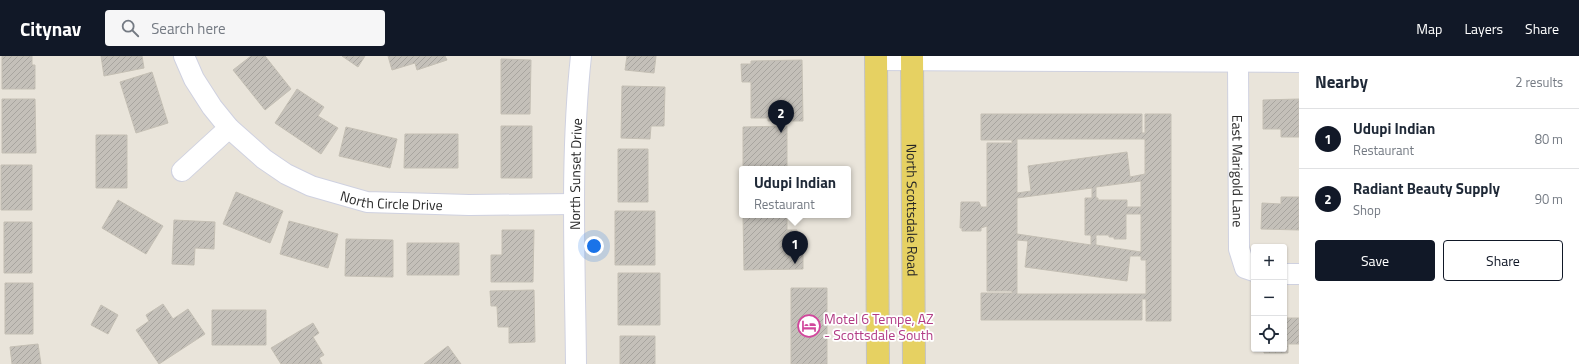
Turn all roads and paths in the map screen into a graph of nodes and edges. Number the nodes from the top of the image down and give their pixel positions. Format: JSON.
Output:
{"nodes":[{"id":1,"x":184,"y":56,"type":"edge"},
{"id":2,"x":581,"y":56,"type":"edge"},
{"id":3,"x":876,"y":58,"type":"edge"},
{"id":4,"x":912,"y":58,"type":"edge"},
{"id":5,"x":1299,"y":62,"type":"edge"},
{"id":6,"x":1238,"y":63,"type":"junction"},
{"id":7,"x":229,"y":128,"type":"junction"},
{"id":8,"x":182,"y":171,"type":"dead end"},
{"id":9,"x":574,"y":204,"type":"junction"},
{"id":10,"x":1251,"y":270,"type":"edge"},
{"id":11,"x":1287,"y":274,"type":"edge"},
{"id":12,"x":1299,"y":274,"type":"edge"},
{"id":13,"x":576,"y":364,"type":"edge"},
{"id":14,"x":878,"y":364,"type":"edge"},
{"id":15,"x":914,"y":364,"type":"edge"}],
"edges":[{"from":1,"to":7,"type":"street","name":"North Circle Drive"},
{"from":2,"to":9,"type":"street","name":"North Sunset Drive"},
{"from":3,"to":4,"type":"street"},
{"from":3,"to":14,"type":"main road"},
{"from":4,"to":6,"type":"street"},
{"from":4,"to":15,"type":"main road","name":"North Scottsdale Road"},
{"from":5,"to":6,"type":"street"},
{"from":6,"to":10,"type":"street","name":"East Marigold Lane"},
{"from":7,"to":8,"type":"street"},
{"from":7,"to":9,"type":"street","name":"North Circle Drive"},
{"from":9,"to":13,"type":"street","name":"North Sunset Drive"},
{"from":11,"to":12,"type":"street"}]}
